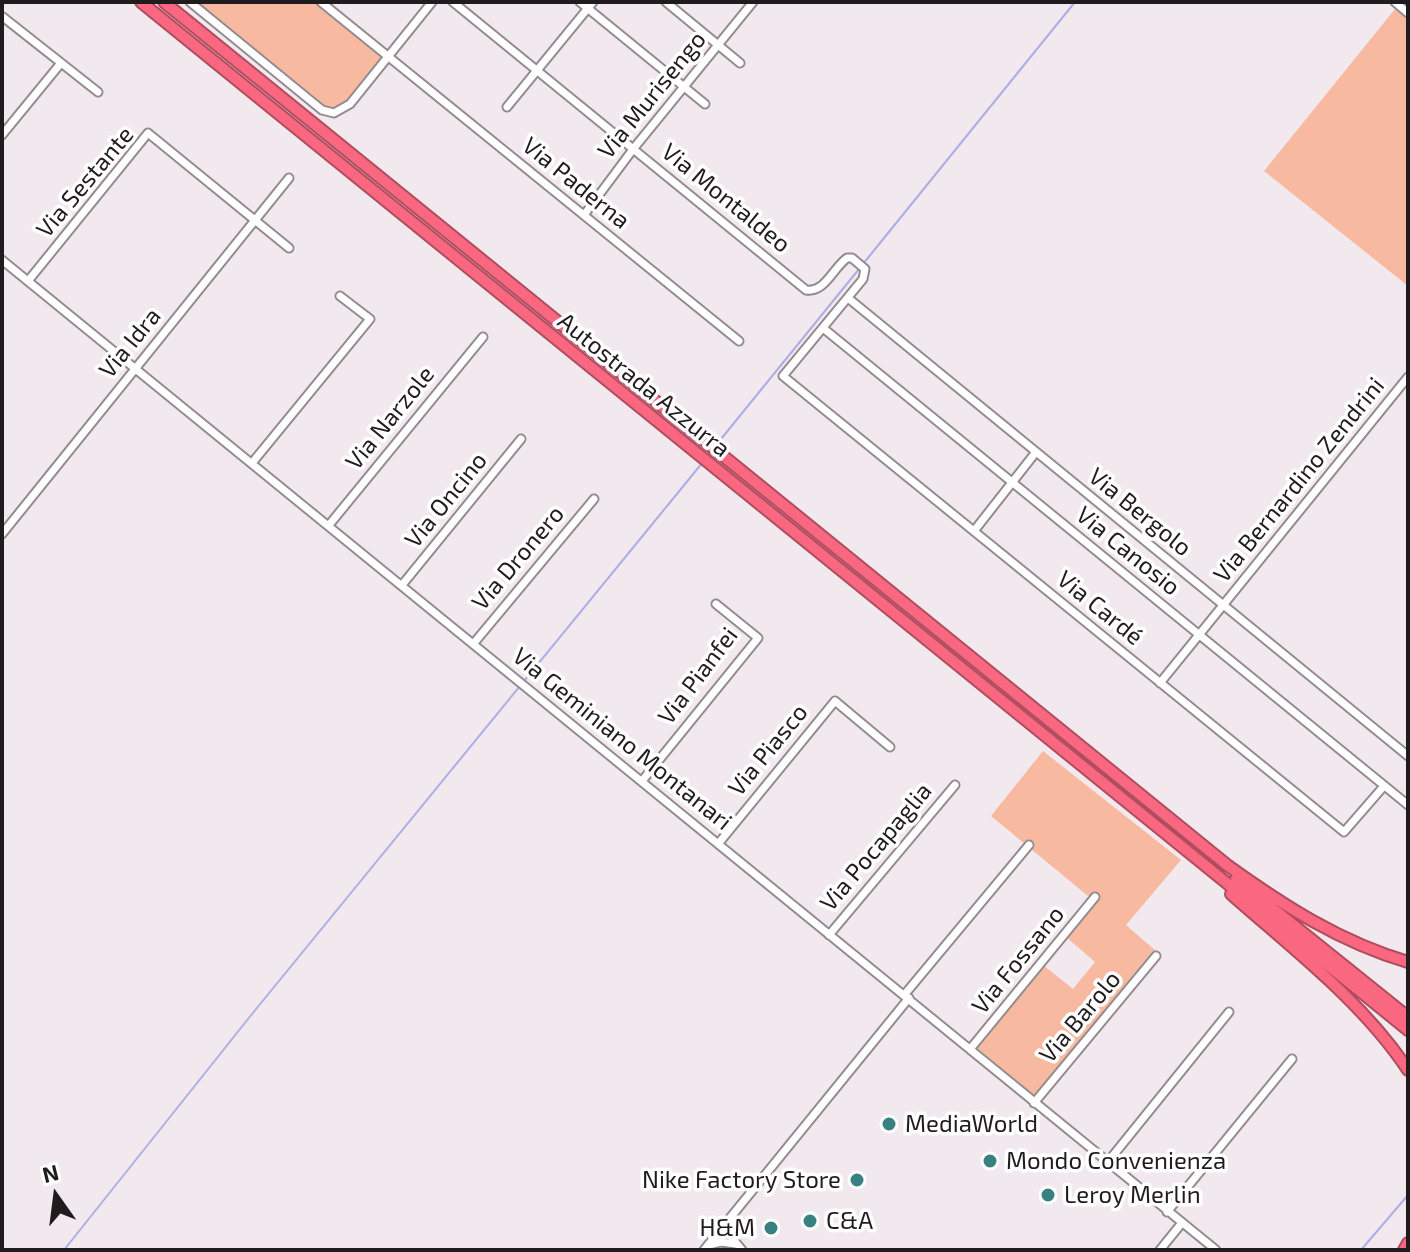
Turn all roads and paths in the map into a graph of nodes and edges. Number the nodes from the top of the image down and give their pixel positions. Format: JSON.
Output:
{"nodes":[{"id":1,"x":141,"y":2,"type":"edge"},
{"id":2,"x":164,"y":2,"type":"edge"},
{"id":3,"x":190,"y":2,"type":"edge"},
{"id":4,"x":321,"y":2,"type":"edge"},
{"id":5,"x":432,"y":2,"type":"edge"},
{"id":6,"x":453,"y":2,"type":"edge"},
{"id":7,"x":580,"y":2,"type":"edge"},
{"id":8,"x":666,"y":2,"type":"edge"},
{"id":9,"x":752,"y":2,"type":"edge"},
{"id":10,"x":1398,"y":3,"type":"edge"},
{"id":11,"x":590,"y":5,"type":"edge"},
{"id":12,"x":1408,"y":13,"type":"edge"},
{"id":13,"x":3,"y":17,"type":"edge"},
{"id":14,"x":718,"y":45,"type":"junction"},
{"id":15,"x":387,"y":57,"type":"junction"},
{"id":16,"x":61,"y":63,"type":"junction"},
{"id":17,"x":740,"y":63,"type":"dead end"},
{"id":18,"x":536,"y":71,"type":"junction"},
{"id":19,"x":684,"y":86,"type":"junction"},
{"id":20,"x":98,"y":92,"type":"dead end"},
{"id":21,"x":705,"y":104,"type":"dead end"},
{"id":22,"x":507,"y":107,"type":"dead end"},
{"id":23,"x":2,"y":135,"type":"edge"},
{"id":24,"x":634,"y":148,"type":"junction"},
{"id":25,"x":289,"y":178,"type":"dead end"},
{"id":26,"x":584,"y":215,"type":"junction"},
{"id":27,"x":255,"y":221,"type":"junction"},
{"id":28,"x":289,"y":248,"type":"dead end"},
{"id":29,"x":2,"y":260,"type":"edge"},
{"id":30,"x":28,"y":281,"type":"junction"},
{"id":31,"x":340,"y":296,"type":"dead end"},
{"id":32,"x":848,"y":298,"type":"junction"},
{"id":33,"x":823,"y":328,"type":"junction"},
{"id":34,"x":483,"y":337,"type":"dead end"},
{"id":35,"x":739,"y":341,"type":"dead end"},
{"id":36,"x":135,"y":368,"type":"junction"},
{"id":37,"x":783,"y":376,"type":"joint"},
{"id":38,"x":1408,"y":377,"type":"edge"},
{"id":39,"x":521,"y":439,"type":"dead end"},
{"id":40,"x":1036,"y":452,"type":"junction"},
{"id":41,"x":252,"y":463,"type":"junction"},
{"id":42,"x":1013,"y":482,"type":"junction"},
{"id":43,"x":594,"y":499,"type":"dead end"},
{"id":44,"x":329,"y":525,"type":"junction"},
{"id":45,"x":974,"y":531,"type":"junction"},
{"id":46,"x":2,"y":534,"type":"edge"},
{"id":47,"x":402,"y":585,"type":"junction"},
{"id":48,"x":716,"y":604,"type":"dead end"},
{"id":49,"x":1223,"y":606,"type":"junction"},
{"id":50,"x":1200,"y":636,"type":"junction"},
{"id":51,"x":474,"y":643,"type":"junction"},
{"id":52,"x":1160,"y":683,"type":"junction"},
{"id":53,"x":890,"y":747,"type":"dead end"},
{"id":54,"x":1408,"y":756,"type":"edge"},
{"id":55,"x":642,"y":781,"type":"junction"},
{"id":56,"x":955,"y":785,"type":"dead end"},
{"id":57,"x":1384,"y":786,"type":"junction"},
{"id":58,"x":1128,"y":787,"type":"junction"},
{"id":59,"x":1121,"y":798,"type":"junction"},
{"id":60,"x":1408,"y":805,"type":"edge"},
{"id":61,"x":718,"y":844,"type":"junction"},
{"id":62,"x":1029,"y":845,"type":"dead end"},
{"id":63,"x":1095,"y":897,"type":"dead end"},
{"id":64,"x":829,"y":935,"type":"junction"},
{"id":65,"x":1156,"y":956,"type":"dead end"},
{"id":66,"x":1408,"y":962,"type":"edge"},
{"id":67,"x":1354,"y":980,"type":"junction"},
{"id":68,"x":907,"y":996,"type":"junction"},
{"id":69,"x":1229,"y":1012,"type":"dead end"},
{"id":70,"x":1408,"y":1017,"type":"edge"},
{"id":71,"x":1408,"y":1030,"type":"edge"},
{"id":72,"x":971,"y":1048,"type":"junction"},
{"id":73,"x":1292,"y":1059,"type":"dead end"},
{"id":74,"x":1408,"y":1070,"type":"edge"},
{"id":75,"x":1034,"y":1103,"type":"junction"},
{"id":76,"x":1107,"y":1163,"type":"junction"},
{"id":77,"x":1167,"y":1212,"type":"junction"},
{"id":78,"x":731,"y":1218,"type":"junction"},
{"id":79,"x":1181,"y":1224,"type":"junction"},
{"id":80,"x":1408,"y":1243,"type":"edge"},
{"id":81,"x":735,"y":1244,"type":"junction"},
{"id":82,"x":706,"y":1248,"type":"edge"},
{"id":83,"x":742,"y":1250,"type":"edge"},
{"id":84,"x":1160,"y":1250,"type":"edge"},
{"id":85,"x":1216,"y":1250,"type":"edge"},
{"id":86,"x":1404,"y":1250,"type":"edge"}],
"edges":[{"from":1,"to":59,"type":"highway","name":"Autostrada Azzurra"},
{"from":2,"to":58,"type":"highway","name":"Autostrada Azzurra"},
{"from":3,"to":15,"type":"street"},
{"from":4,"to":15,"type":"street","name":"Via Paderna"},
{"from":5,"to":15,"type":"street"},
{"from":6,"to":18,"type":"street","name":"Via Montaldeo"},
{"from":7,"to":11,"type":"street"},
{"from":8,"to":14,"type":"street"},
{"from":9,"to":14,"type":"street","name":"Via Murisengo"},
{"from":10,"to":12,"type":"street"},
{"from":11,"to":18,"type":"street"},
{"from":11,"to":19,"type":"street"},
{"from":13,"to":16,"type":"street"},
{"from":14,"to":17,"type":"street"},
{"from":14,"to":19,"type":"street","name":"Via Murisengo"},
{"from":15,"to":26,"type":"street","name":"Via Paderna"},
{"from":16,"to":20,"type":"street"},
{"from":16,"to":23,"type":"street"},
{"from":18,"to":22,"type":"street"},
{"from":18,"to":24,"type":"street","name":"Via Montaldeo"},
{"from":19,"to":21,"type":"street"},
{"from":19,"to":24,"type":"street","name":"Via Murisengo"},
{"from":24,"to":26,"type":"street","name":"Via Murisengo"},
{"from":24,"to":32,"type":"street","name":"Via Montaldeo"},
{"from":25,"to":27,"type":"street","name":"Via Idra"},
{"from":26,"to":35,"type":"street","name":"Via Paderna"},
{"from":27,"to":28,"type":"street","name":"Via Sestante"},
{"from":27,"to":30,"type":"street","name":"Via Sestante"},
{"from":27,"to":36,"type":"street","name":"Via Idra"},
{"from":29,"to":30,"type":"street","name":"Via Geminiano Montanari"},
{"from":30,"to":36,"type":"street","name":"Via Geminiano Montanari"},
{"from":31,"to":41,"type":"street"},
{"from":32,"to":33,"type":"street","name":"Via Montaldeo"},
{"from":32,"to":40,"type":"street","name":"Via Bergolo"},
{"from":33,"to":37,"type":"street","name":"Via Montaldeo"},
{"from":33,"to":42,"type":"street","name":"Via Canosio"},
{"from":34,"to":44,"type":"street","name":"Via Narzole"},
{"from":36,"to":41,"type":"street","name":"Via Geminiano Montanari"},
{"from":36,"to":46,"type":"street","name":"Via Idra"},
{"from":37,"to":45,"type":"street","name":"Via Cardé"},
{"from":38,"to":49,"type":"street","name":"Via Bernardino Zendrini"},
{"from":39,"to":47,"type":"street","name":"Via Oncino"},
{"from":40,"to":42,"type":"street"},
{"from":40,"to":49,"type":"street","name":"Via Bergolo"},
{"from":41,"to":44,"type":"street","name":"Via Geminiano Montanari"},
{"from":42,"to":45,"type":"street"},
{"from":42,"to":50,"type":"street","name":"Via Canosio"},
{"from":43,"to":51,"type":"street","name":"Via Dronero"},
{"from":44,"to":47,"type":"street","name":"Via Geminiano Montanari"},
{"from":45,"to":52,"type":"street","name":"Via Cardé"},
{"from":47,"to":51,"type":"street","name":"Via Geminiano Montanari"},
{"from":48,"to":55,"type":"street","name":"Via Pianfei"},
{"from":49,"to":50,"type":"street","name":"Via Bernardino Zendrini"},
{"from":49,"to":54,"type":"street","name":"Via Bergolo"},
{"from":50,"to":52,"type":"street","name":"Via Bernardino Zendrini"},
{"from":50,"to":57,"type":"street","name":"Via Canosio"},
{"from":51,"to":55,"type":"street","name":"Via Geminiano Montanari"},
{"from":52,"to":57,"type":"street","name":"Via Cardé"},
{"from":53,"to":61,"type":"street","name":"Via Piasco"},
{"from":55,"to":61,"type":"street","name":"Via Geminiano Montanari"},
{"from":56,"to":64,"type":"street","name":"Via Pocapaglia"},
{"from":57,"to":60,"type":"street","name":"Via Canosio"},
{"from":58,"to":66,"type":"highway"},
{"from":58,"to":67,"type":"highway"},
{"from":59,"to":67,"type":"highway"},
{"from":59,"to":74,"type":"highway"},
{"from":61,"to":64,"type":"street","name":"Via Geminiano Montanari"},
{"from":62,"to":68,"type":"street"},
{"from":63,"to":72,"type":"street","name":"Via Fossano"},
{"from":64,"to":68,"type":"street","name":"Via Geminiano Montanari"},
{"from":65,"to":75,"type":"street","name":"Via Barolo"},
{"from":67,"to":70,"type":"highway"},
{"from":67,"to":71,"type":"highway"},
{"from":68,"to":72,"type":"street","name":"Via Geminiano Montanari"},
{"from":68,"to":78,"type":"street"},
{"from":69,"to":76,"type":"street"},
{"from":72,"to":75,"type":"street","name":"Via Geminiano Montanari"},
{"from":73,"to":77,"type":"street"},
{"from":75,"to":76,"type":"street","name":"Via Geminiano Montanari"},
{"from":76,"to":77,"type":"street","name":"Via Geminiano Montanari"},
{"from":77,"to":79,"type":"street","name":"Via Geminiano Montanari"},
{"from":78,"to":81,"type":"street"},
{"from":78,"to":82,"type":"street"},
{"from":79,"to":84,"type":"street"},
{"from":79,"to":85,"type":"street","name":"Via Geminiano Montanari"},
{"from":80,"to":86,"type":"highway"},
{"from":81,"to":82,"type":"street"},
{"from":81,"to":83,"type":"street"}]}
